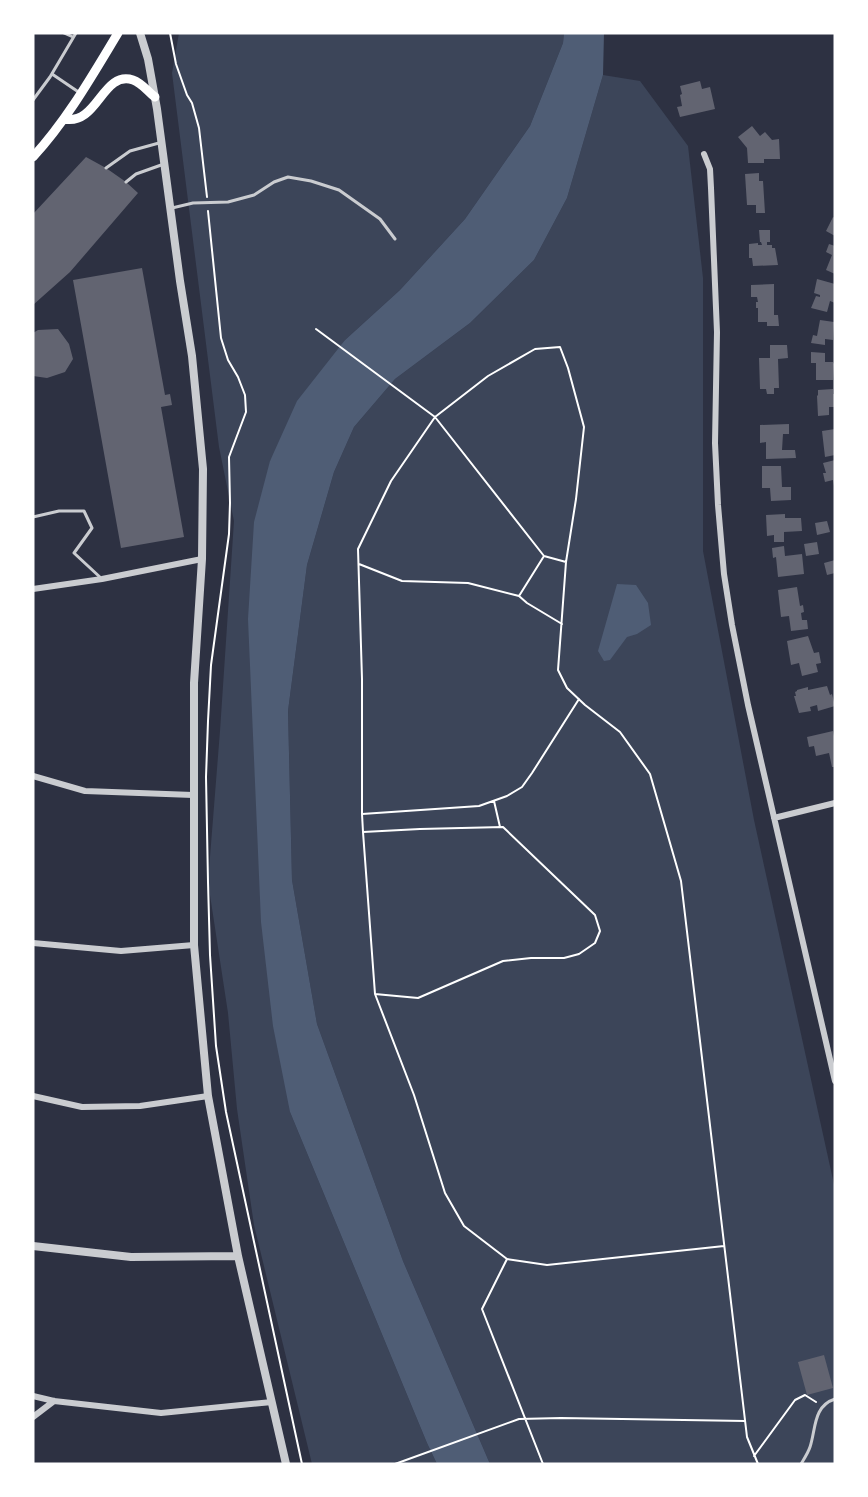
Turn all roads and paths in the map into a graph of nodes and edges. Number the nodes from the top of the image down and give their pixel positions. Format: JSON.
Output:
{"nodes":[{"id":1,"x":64,"y":33,"type":"edge"},
{"id":2,"x":76,"y":33,"type":"edge"},
{"id":3,"x":118,"y":33,"type":"edge"},
{"id":4,"x":140,"y":33,"type":"edge"},
{"id":5,"x":170,"y":33,"type":"edge"},
{"id":6,"x":73,"y":37,"type":"junction"},
{"id":7,"x":52,"y":74,"type":"junction"},
{"id":8,"x":81,"y":94,"type":"junction"},
{"id":9,"x":155,"y":97,"type":"junction"},
{"id":10,"x":33,"y":100,"type":"edge"},
{"id":11,"x":64,"y":119,"type":"junction"},
{"id":12,"x":161,"y":142,"type":"junction"},
{"id":13,"x":704,"y":154,"type":"dead end"},
{"id":14,"x":33,"y":157,"type":"edge"},
{"id":15,"x":164,"y":164,"type":"junction"},
{"id":16,"x":106,"y":168,"type":"dead end"},
{"id":17,"x":126,"y":183,"type":"dead end"},
{"id":18,"x":207,"y":203,"type":"junction"},
{"id":19,"x":170,"y":208,"type":"junction"},
{"id":20,"x":395,"y":239,"type":"dead end"},
{"id":21,"x":316,"y":329,"type":"dead end"},
{"id":22,"x":435,"y":417,"type":"junction"},
{"id":23,"x":33,"y":517,"type":"edge"},
{"id":24,"x":544,"y":556,"type":"junction"},
{"id":25,"x":202,"y":559,"type":"junction"},
{"id":26,"x":566,"y":562,"type":"junction"},
{"id":27,"x":358,"y":564,"type":"junction"},
{"id":28,"x":102,"y":579,"type":"junction"},
{"id":29,"x":33,"y":590,"type":"edge"},
{"id":30,"x":519,"y":596,"type":"junction"},
{"id":31,"x":562,"y":624,"type":"junction"},
{"id":32,"x":579,"y":699,"type":"junction"},
{"id":33,"x":33,"y":776,"type":"edge"},
{"id":34,"x":193,"y":795,"type":"junction"},
{"id":35,"x":494,"y":801,"type":"junction"},
{"id":36,"x":835,"y":803,"type":"edge"},
{"id":37,"x":362,"y":814,"type":"junction"},
{"id":38,"x":774,"y":818,"type":"junction"},
{"id":39,"x":500,"y":827,"type":"junction"},
{"id":40,"x":363,"y":831,"type":"junction"},
{"id":41,"x":33,"y":942,"type":"edge"},
{"id":42,"x":194,"y":945,"type":"junction"},
{"id":43,"x":375,"y":994,"type":"junction"},
{"id":44,"x":835,"y":1080,"type":"edge"},
{"id":45,"x":33,"y":1096,"type":"edge"},
{"id":46,"x":208,"y":1096,"type":"junction"},
{"id":47,"x":33,"y":1246,"type":"edge"},
{"id":48,"x":724,"y":1246,"type":"junction"},
{"id":49,"x":238,"y":1256,"type":"junction"},
{"id":50,"x":507,"y":1258,"type":"junction"},
{"id":51,"x":33,"y":1396,"type":"edge"},
{"id":52,"x":835,"y":1399,"type":"edge"},
{"id":53,"x":54,"y":1401,"type":"junction"},
{"id":54,"x":272,"y":1402,"type":"junction"},
{"id":55,"x":823,"y":1407,"type":"junction"},
{"id":56,"x":33,"y":1417,"type":"edge"},
{"id":57,"x":526,"y":1419,"type":"junction"},
{"id":58,"x":745,"y":1421,"type":"junction"},
{"id":59,"x":754,"y":1456,"type":"junction"},
{"id":60,"x":286,"y":1464,"type":"edge"},
{"id":61,"x":302,"y":1464,"type":"edge"},
{"id":62,"x":395,"y":1464,"type":"edge"},
{"id":63,"x":543,"y":1464,"type":"edge"},
{"id":64,"x":758,"y":1464,"type":"edge"},
{"id":65,"x":801,"y":1464,"type":"edge"}],
"edges":[{"from":1,"to":6,"type":"lane"},
{"from":2,"to":6,"type":"lane"},
{"from":3,"to":8,"type":"main road"},
{"from":4,"to":9,"type":"street"},
{"from":5,"to":18,"type":"path"},
{"from":6,"to":7,"type":"lane"},
{"from":7,"to":8,"type":"lane"},
{"from":7,"to":10,"type":"lane"},
{"from":8,"to":11,"type":"main road"},
{"from":9,"to":11,"type":"main road"},
{"from":9,"to":12,"type":"street"},
{"from":11,"to":14,"type":"main road"},
{"from":12,"to":15,"type":"street"},
{"from":12,"to":16,"type":"lane"},
{"from":13,"to":38,"type":"street"},
{"from":15,"to":17,"type":"lane"},
{"from":15,"to":19,"type":"street"},
{"from":18,"to":19,"type":"lane"},
{"from":18,"to":20,"type":"lane"},
{"from":18,"to":61,"type":"path"},
{"from":19,"to":25,"type":"street"},
{"from":21,"to":22,"type":"path"},
{"from":22,"to":24,"type":"path"},
{"from":22,"to":26,"type":"path"},
{"from":22,"to":27,"type":"path"},
{"from":23,"to":28,"type":"lane"},
{"from":24,"to":26,"type":"path"},
{"from":24,"to":30,"type":"path"},
{"from":25,"to":28,"type":"street"},
{"from":25,"to":34,"type":"street"},
{"from":26,"to":31,"type":"path"},
{"from":27,"to":30,"type":"path"},
{"from":27,"to":37,"type":"path"},
{"from":28,"to":29,"type":"street"},
{"from":30,"to":31,"type":"path"},
{"from":31,"to":32,"type":"path"},
{"from":32,"to":35,"type":"path"},
{"from":32,"to":48,"type":"path"},
{"from":33,"to":34,"type":"street"},
{"from":34,"to":42,"type":"street"},
{"from":35,"to":37,"type":"path"},
{"from":35,"to":39,"type":"path"},
{"from":36,"to":38,"type":"street"},
{"from":37,"to":40,"type":"path"},
{"from":38,"to":44,"type":"street"},
{"from":39,"to":40,"type":"path"},
{"from":39,"to":43,"type":"path"},
{"from":40,"to":43,"type":"path"},
{"from":41,"to":42,"type":"street"},
{"from":42,"to":46,"type":"street"},
{"from":43,"to":50,"type":"path"},
{"from":45,"to":46,"type":"street"},
{"from":46,"to":49,"type":"street"},
{"from":47,"to":49,"type":"street"},
{"from":48,"to":50,"type":"path"},
{"from":48,"to":58,"type":"path"},
{"from":49,"to":54,"type":"street"},
{"from":50,"to":57,"type":"path"},
{"from":51,"to":53,"type":"street"},
{"from":52,"to":55,"type":"lane"},
{"from":53,"to":54,"type":"street"},
{"from":53,"to":56,"type":"street"},
{"from":54,"to":60,"type":"street"},
{"from":55,"to":59,"type":"path"},
{"from":55,"to":65,"type":"lane"},
{"from":57,"to":58,"type":"path"},
{"from":57,"to":62,"type":"path"},
{"from":57,"to":63,"type":"path"},
{"from":58,"to":59,"type":"path"},
{"from":59,"to":64,"type":"path"}]}
